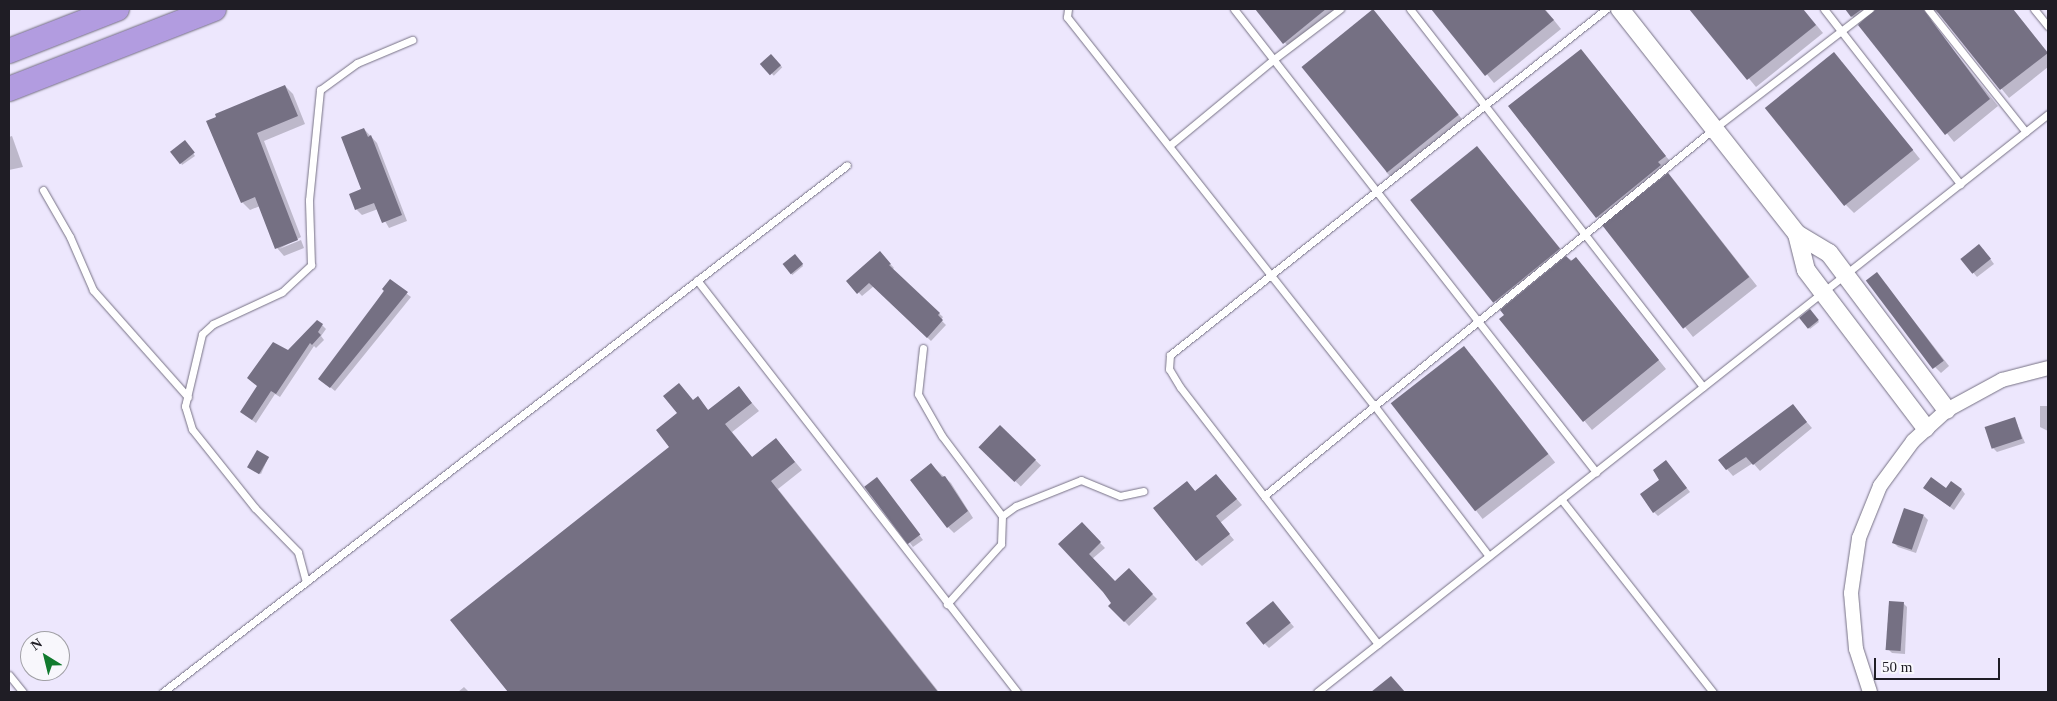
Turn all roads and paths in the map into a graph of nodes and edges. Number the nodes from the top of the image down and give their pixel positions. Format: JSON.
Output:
{"nodes":[{"id":1,"x":117,"y":9,"type":"edge"},
{"id":2,"x":214,"y":9,"type":"edge"},
{"id":3,"x":1068,"y":9,"type":"edge"},
{"id":4,"x":1234,"y":9,"type":"edge"},
{"id":5,"x":1340,"y":9,"type":"edge"},
{"id":6,"x":1410,"y":9,"type":"edge"},
{"id":7,"x":1606,"y":9,"type":"edge"},
{"id":8,"x":1620,"y":9,"type":"edge"},
{"id":9,"x":1824,"y":9,"type":"edge"},
{"id":10,"x":1870,"y":9,"type":"edge"},
{"id":11,"x":1928,"y":9,"type":"edge"},
{"id":12,"x":2034,"y":9,"type":"edge"},
{"id":13,"x":2048,"y":26,"type":"edge"},
{"id":14,"x":1842,"y":32,"type":"junction"},
{"id":15,"x":412,"y":40,"type":"dead end"},
{"id":16,"x":9,"y":51,"type":"edge"},
{"id":17,"x":1274,"y":59,"type":"junction"},
{"id":18,"x":9,"y":89,"type":"edge"},
{"id":19,"x":1485,"y":105,"type":"junction"},
{"id":20,"x":2048,"y":114,"type":"edge"},
{"id":21,"x":1716,"y":127,"type":"junction"},
{"id":22,"x":2026,"y":132,"type":"junction"},
{"id":23,"x":1170,"y":146,"type":"junction"},
{"id":24,"x":847,"y":165,"type":"dead end"},
{"id":25,"x":1960,"y":184,"type":"junction"},
{"id":26,"x":43,"y":190,"type":"dead end"},
{"id":27,"x":1378,"y":190,"type":"junction"},
{"id":28,"x":1797,"y":234,"type":"junction"},
{"id":29,"x":1584,"y":236,"type":"junction"},
{"id":30,"x":1846,"y":275,"type":"junction"},
{"id":31,"x":1270,"y":276,"type":"junction"},
{"id":32,"x":697,"y":280,"type":"junction"},
{"id":33,"x":1823,"y":292,"type":"junction"},
{"id":34,"x":1480,"y":322,"type":"junction"},
{"id":35,"x":923,"y":348,"type":"dead end"},
{"id":36,"x":2048,"y":368,"type":"edge"},
{"id":37,"x":1703,"y":387,"type":"junction"},
{"id":38,"x":188,"y":397,"type":"junction"},
{"id":39,"x":1373,"y":404,"type":"junction"},
{"id":40,"x":1947,"y":410,"type":"junction"},
{"id":41,"x":1926,"y":428,"type":"junction"},
{"id":42,"x":1596,"y":472,"type":"junction"},
{"id":43,"x":1143,"y":491,"type":"dead end"},
{"id":44,"x":1264,"y":496,"type":"junction"},
{"id":45,"x":1562,"y":499,"type":"junction"},
{"id":46,"x":1002,"y":516,"type":"junction"},
{"id":47,"x":1489,"y":556,"type":"junction"},
{"id":48,"x":306,"y":582,"type":"junction"},
{"id":49,"x":947,"y":604,"type":"junction"},
{"id":50,"x":1378,"y":644,"type":"junction"},
{"id":51,"x":9,"y":675,"type":"edge"},
{"id":52,"x":23,"y":692,"type":"edge"},
{"id":53,"x":163,"y":692,"type":"edge"},
{"id":54,"x":1018,"y":692,"type":"edge"},
{"id":55,"x":1317,"y":692,"type":"edge"},
{"id":56,"x":1713,"y":692,"type":"edge"},
{"id":57,"x":1870,"y":692,"type":"edge"}],
"edges":[{"from":1,"to":16,"type":"highway"},
{"from":2,"to":18,"type":"highway"},
{"from":3,"to":23,"type":"lane"},
{"from":4,"to":17,"type":"lane"},
{"from":5,"to":17,"type":"lane"},
{"from":6,"to":19,"type":"lane"},
{"from":7,"to":19,"type":"lane"},
{"from":8,"to":21,"type":"street"},
{"from":9,"to":14,"type":"lane"},
{"from":10,"to":14,"type":"lane"},
{"from":11,"to":22,"type":"lane"},
{"from":12,"to":13,"type":"lane"},
{"from":14,"to":21,"type":"lane"},
{"from":14,"to":25,"type":"lane"},
{"from":15,"to":38,"type":"lane"},
{"from":17,"to":23,"type":"lane"},
{"from":17,"to":27,"type":"lane"},
{"from":19,"to":27,"type":"lane"},
{"from":19,"to":29,"type":"lane"},
{"from":20,"to":22,"type":"lane"},
{"from":21,"to":28,"type":"street"},
{"from":21,"to":29,"type":"lane"},
{"from":22,"to":25,"type":"lane"},
{"from":23,"to":31,"type":"lane"},
{"from":24,"to":32,"type":"lane"},
{"from":25,"to":30,"type":"lane"},
{"from":26,"to":38,"type":"lane"},
{"from":27,"to":31,"type":"lane"},
{"from":27,"to":34,"type":"lane"},
{"from":28,"to":30,"type":"street"},
{"from":28,"to":33,"type":"street"},
{"from":29,"to":34,"type":"lane"},
{"from":29,"to":37,"type":"lane"},
{"from":30,"to":33,"type":"lane"},
{"from":30,"to":40,"type":"street"},
{"from":31,"to":39,"type":"lane"},
{"from":31,"to":44,"type":"lane"},
{"from":32,"to":48,"type":"lane"},
{"from":32,"to":49,"type":"lane"},
{"from":33,"to":37,"type":"lane"},
{"from":33,"to":41,"type":"street"},
{"from":34,"to":39,"type":"lane"},
{"from":34,"to":42,"type":"lane"},
{"from":35,"to":46,"type":"lane"},
{"from":36,"to":40,"type":"street"},
{"from":37,"to":42,"type":"lane"},
{"from":38,"to":48,"type":"lane"},
{"from":39,"to":44,"type":"lane"},
{"from":39,"to":47,"type":"lane"},
{"from":40,"to":41,"type":"street"},
{"from":41,"to":57,"type":"street"},
{"from":42,"to":45,"type":"lane"},
{"from":43,"to":46,"type":"lane"},
{"from":44,"to":50,"type":"lane"},
{"from":45,"to":47,"type":"lane"},
{"from":45,"to":56,"type":"lane"},
{"from":46,"to":49,"type":"lane"},
{"from":47,"to":50,"type":"lane"},
{"from":48,"to":53,"type":"lane"},
{"from":49,"to":54,"type":"lane"},
{"from":50,"to":55,"type":"lane"},
{"from":51,"to":52,"type":"lane"}]}
